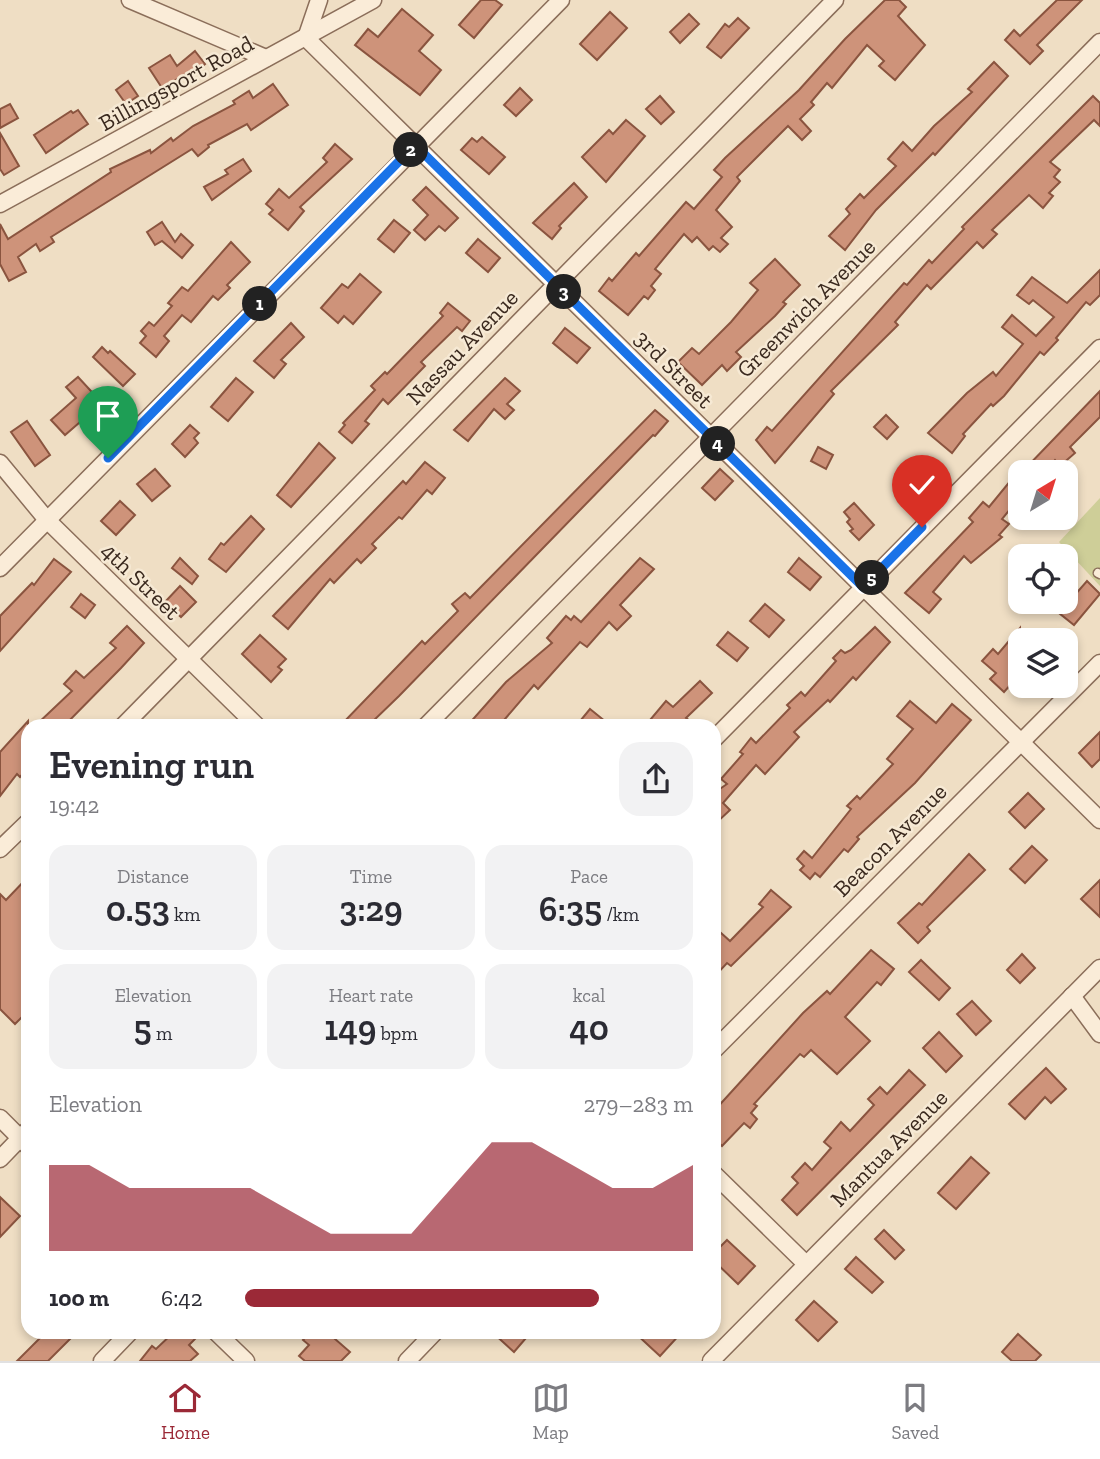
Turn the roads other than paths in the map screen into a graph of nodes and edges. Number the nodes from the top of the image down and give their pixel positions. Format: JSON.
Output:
{"nodes":[{"id":1,"x":130,"y":0,"type":"edge"},
{"id":2,"x":319,"y":0,"type":"edge"},
{"id":3,"x":373,"y":0,"type":"edge"},
{"id":4,"x":561,"y":0,"type":"edge"},
{"id":5,"x":835,"y":0,"type":"edge"},
{"id":6,"x":306,"y":38,"type":"junction"},
{"id":7,"x":1100,"y":41,"type":"edge"},
{"id":8,"x":267,"y":58,"type":"junction"},
{"id":9,"x":415,"y":145,"type":"junction"},
{"id":10,"x":0,"y":204,"type":"edge"},
{"id":11,"x":556,"y":284,"type":"junction"},
{"id":12,"x":1100,"y":348,"type":"edge"},
{"id":13,"x":711,"y":437,"type":"junction"},
{"id":14,"x":0,"y":463,"type":"edge"},
{"id":15,"x":47,"y":520,"type":"junction"},
{"id":16,"x":0,"y":568,"type":"edge"},
{"id":17,"x":863,"y":587,"type":"junction"},
{"id":18,"x":189,"y":659,"type":"junction"},
{"id":19,"x":1100,"y":663,"type":"edge"},
{"id":20,"x":130,"y":719,"type":"edge"},
{"id":21,"x":250,"y":719,"type":"edge"},
{"id":22,"x":433,"y":719,"type":"edge"},
{"id":23,"x":721,"y":731,"type":"edge"},
{"id":24,"x":1019,"y":741,"type":"junction"},
{"id":25,"x":1100,"y":820,"type":"edge"},
{"id":26,"x":21,"y":829,"type":"edge"},
{"id":27,"x":0,"y":849,"type":"edge"},
{"id":28,"x":1100,"y":968,"type":"edge"},
{"id":29,"x":1072,"y":996,"type":"junction"},
{"id":30,"x":1100,"y":1034,"type":"edge"},
{"id":31,"x":721,"y":1043,"type":"edge"},
{"id":32,"x":0,"y":1118,"type":"edge"},
{"id":33,"x":21,"y":1135,"type":"edge"},
{"id":34,"x":21,"y":1141,"type":"edge"},
{"id":35,"x":0,"y":1159,"type":"edge"},
{"id":36,"x":721,"y":1181,"type":"edge"},
{"id":37,"x":806,"y":1264,"type":"junction"},
{"id":38,"x":124,"y":1339,"type":"edge"},
{"id":39,"x":223,"y":1339,"type":"edge"},
{"id":40,"x":428,"y":1339,"type":"edge"},
{"id":41,"x":102,"y":1361,"type":"edge"},
{"id":42,"x":246,"y":1361,"type":"edge"},
{"id":43,"x":407,"y":1361,"type":"edge"},
{"id":44,"x":711,"y":1361,"type":"edge"}],
"edges":[{"from":1,"to":8,"type":"street"},
{"from":2,"to":6,"type":"street"},
{"from":3,"to":6,"type":"street","name":"Billingsport Road"},
{"from":4,"to":9,"type":"street"},
{"from":5,"to":11,"type":"street","name":"Nassau Avenue"},
{"from":6,"to":8,"type":"street","name":"Billingsport Road"},
{"from":6,"to":9,"type":"street","name":"3rd Street"},
{"from":7,"to":13,"type":"street","name":"Greenwich Avenue"},
{"from":8,"to":10,"type":"street","name":"Billingsport Road"},
{"from":9,"to":11,"type":"street","name":"3rd Street"},
{"from":9,"to":15,"type":"street"},
{"from":11,"to":13,"type":"street","name":"3rd Street"},
{"from":11,"to":18,"type":"street","name":"Nassau Avenue"},
{"from":12,"to":17,"type":"street"},
{"from":13,"to":17,"type":"street","name":"3rd Street"},
{"from":13,"to":22,"type":"street","name":"Greenwich Avenue"},
{"from":14,"to":15,"type":"street","name":"4th Street"},
{"from":15,"to":16,"type":"street"},
{"from":15,"to":18,"type":"street","name":"4th Street"},
{"from":17,"to":23,"type":"street"},
{"from":17,"to":24,"type":"street","name":"3rd Street"},
{"from":18,"to":20,"type":"street","name":"Nassau Avenue"},
{"from":18,"to":21,"type":"street","name":"4th Street"},
{"from":19,"to":24,"type":"street","name":"Beacon Avenue"},
{"from":24,"to":25,"type":"street","name":"3rd Street"},
{"from":24,"to":31,"type":"street","name":"Beacon Avenue"},
{"from":26,"to":27,"type":"street"},
{"from":28,"to":29,"type":"street","name":"Mantua Avenue"},
{"from":29,"to":30,"type":"street"},
{"from":29,"to":37,"type":"street","name":"Mantua Avenue"},
{"from":32,"to":33,"type":"street"},
{"from":34,"to":35,"type":"street"},
{"from":36,"to":37,"type":"street"},
{"from":37,"to":44,"type":"street","name":"Mantua Avenue"},
{"from":38,"to":41,"type":"street"},
{"from":39,"to":42,"type":"street"},
{"from":40,"to":43,"type":"street"}]}
